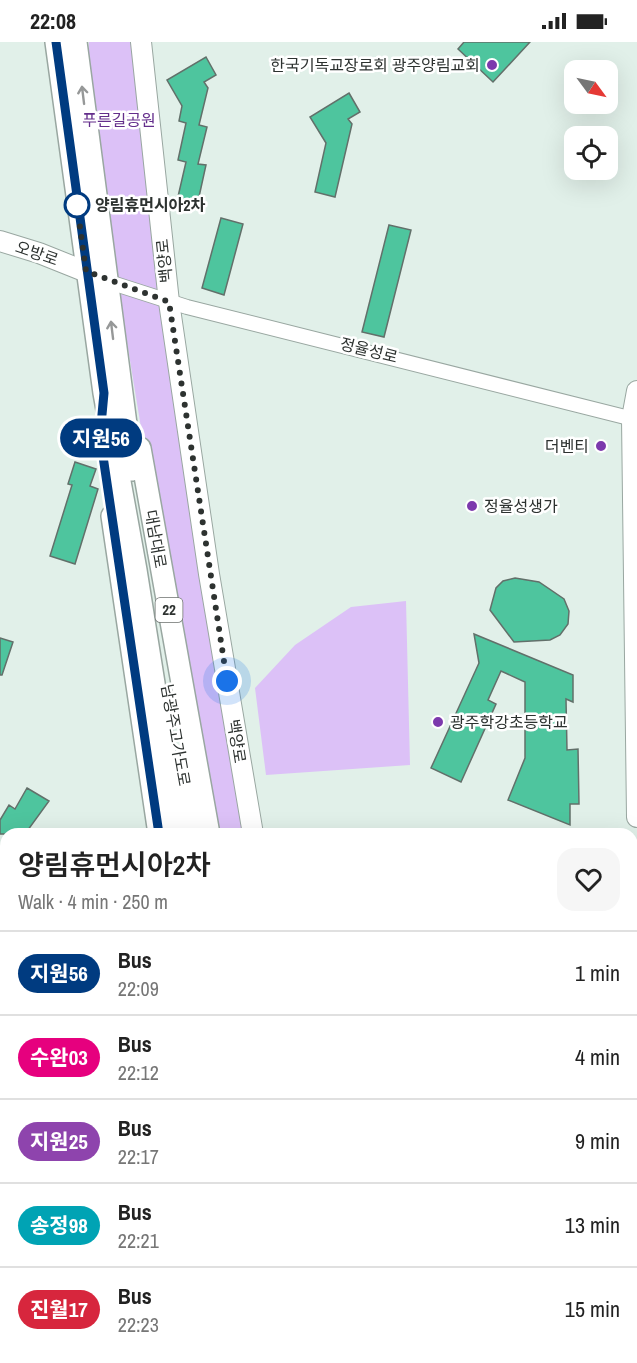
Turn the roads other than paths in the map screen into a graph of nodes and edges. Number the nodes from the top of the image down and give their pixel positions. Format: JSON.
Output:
{"nodes":[{"id":1,"x":56,"y":42,"type":"edge"},
{"id":2,"x":76,"y":42,"type":"edge"},
{"id":3,"x":141,"y":42,"type":"edge"},
{"id":4,"x":0,"y":242,"type":"edge"},
{"id":5,"x":86,"y":271,"type":"junction"},
{"id":6,"x":106,"y":281,"type":"junction"},
{"id":7,"x":169,"y":302,"type":"junction"},
{"id":8,"x":112,"y":391,"type":"junction"},
{"id":9,"x":637,"y":391,"type":"edge"},
{"id":10,"x":634,"y":419,"type":"edge"},
{"id":11,"x":153,"y":636,"type":"junction"},
{"id":12,"x":635,"y":698,"type":"edge"},
{"id":13,"x":637,"y":817,"type":"edge"},
{"id":14,"x":158,"y":828,"type":"edge"},
{"id":15,"x":177,"y":828,"type":"edge"},
{"id":16,"x":193,"y":828,"type":"edge"},
{"id":17,"x":208,"y":828,"type":"edge"},
{"id":18,"x":252,"y":828,"type":"edge"}],
"edges":[{"from":1,"to":5,"type":"main road","name":"대남대로","number":"22"},
{"from":6,"to":2,"type":"main road","name":"대남대로","number":"22","one_way":true},
{"from":3,"to":7,"type":"street","name":"백양로"},
{"from":4,"to":5,"type":"street","name":"오방로"},
{"from":5,"to":6,"type":"street","name":"오방로"},
{"from":5,"to":8,"type":"main road","name":"대남대로","number":"22"},
{"from":6,"to":7,"type":"street","name":"정율성로"},
{"from":8,"to":6,"type":"main road","name":"대남대로","number":"22","one_way":true},
{"from":7,"to":10,"type":"street","name":"정율성로"},
{"from":7,"to":18,"type":"street","name":"백양로"},
{"from":8,"to":11,"type":"main road","name":"대남대로"},
{"from":8,"to":14,"type":"main road","name":"대남대로","number":"22"},
{"from":8,"to":17,"type":"main road","name":"대남대로","number":"22"},
{"from":9,"to":10,"type":"street"},
{"from":10,"to":12,"type":"street"},
{"from":11,"to":15,"type":"main road","name":"남광주고가도로"},
{"from":11,"to":16,"type":"main road","name":"남광주고가도로"},
{"from":12,"to":13,"type":"street"}]}
